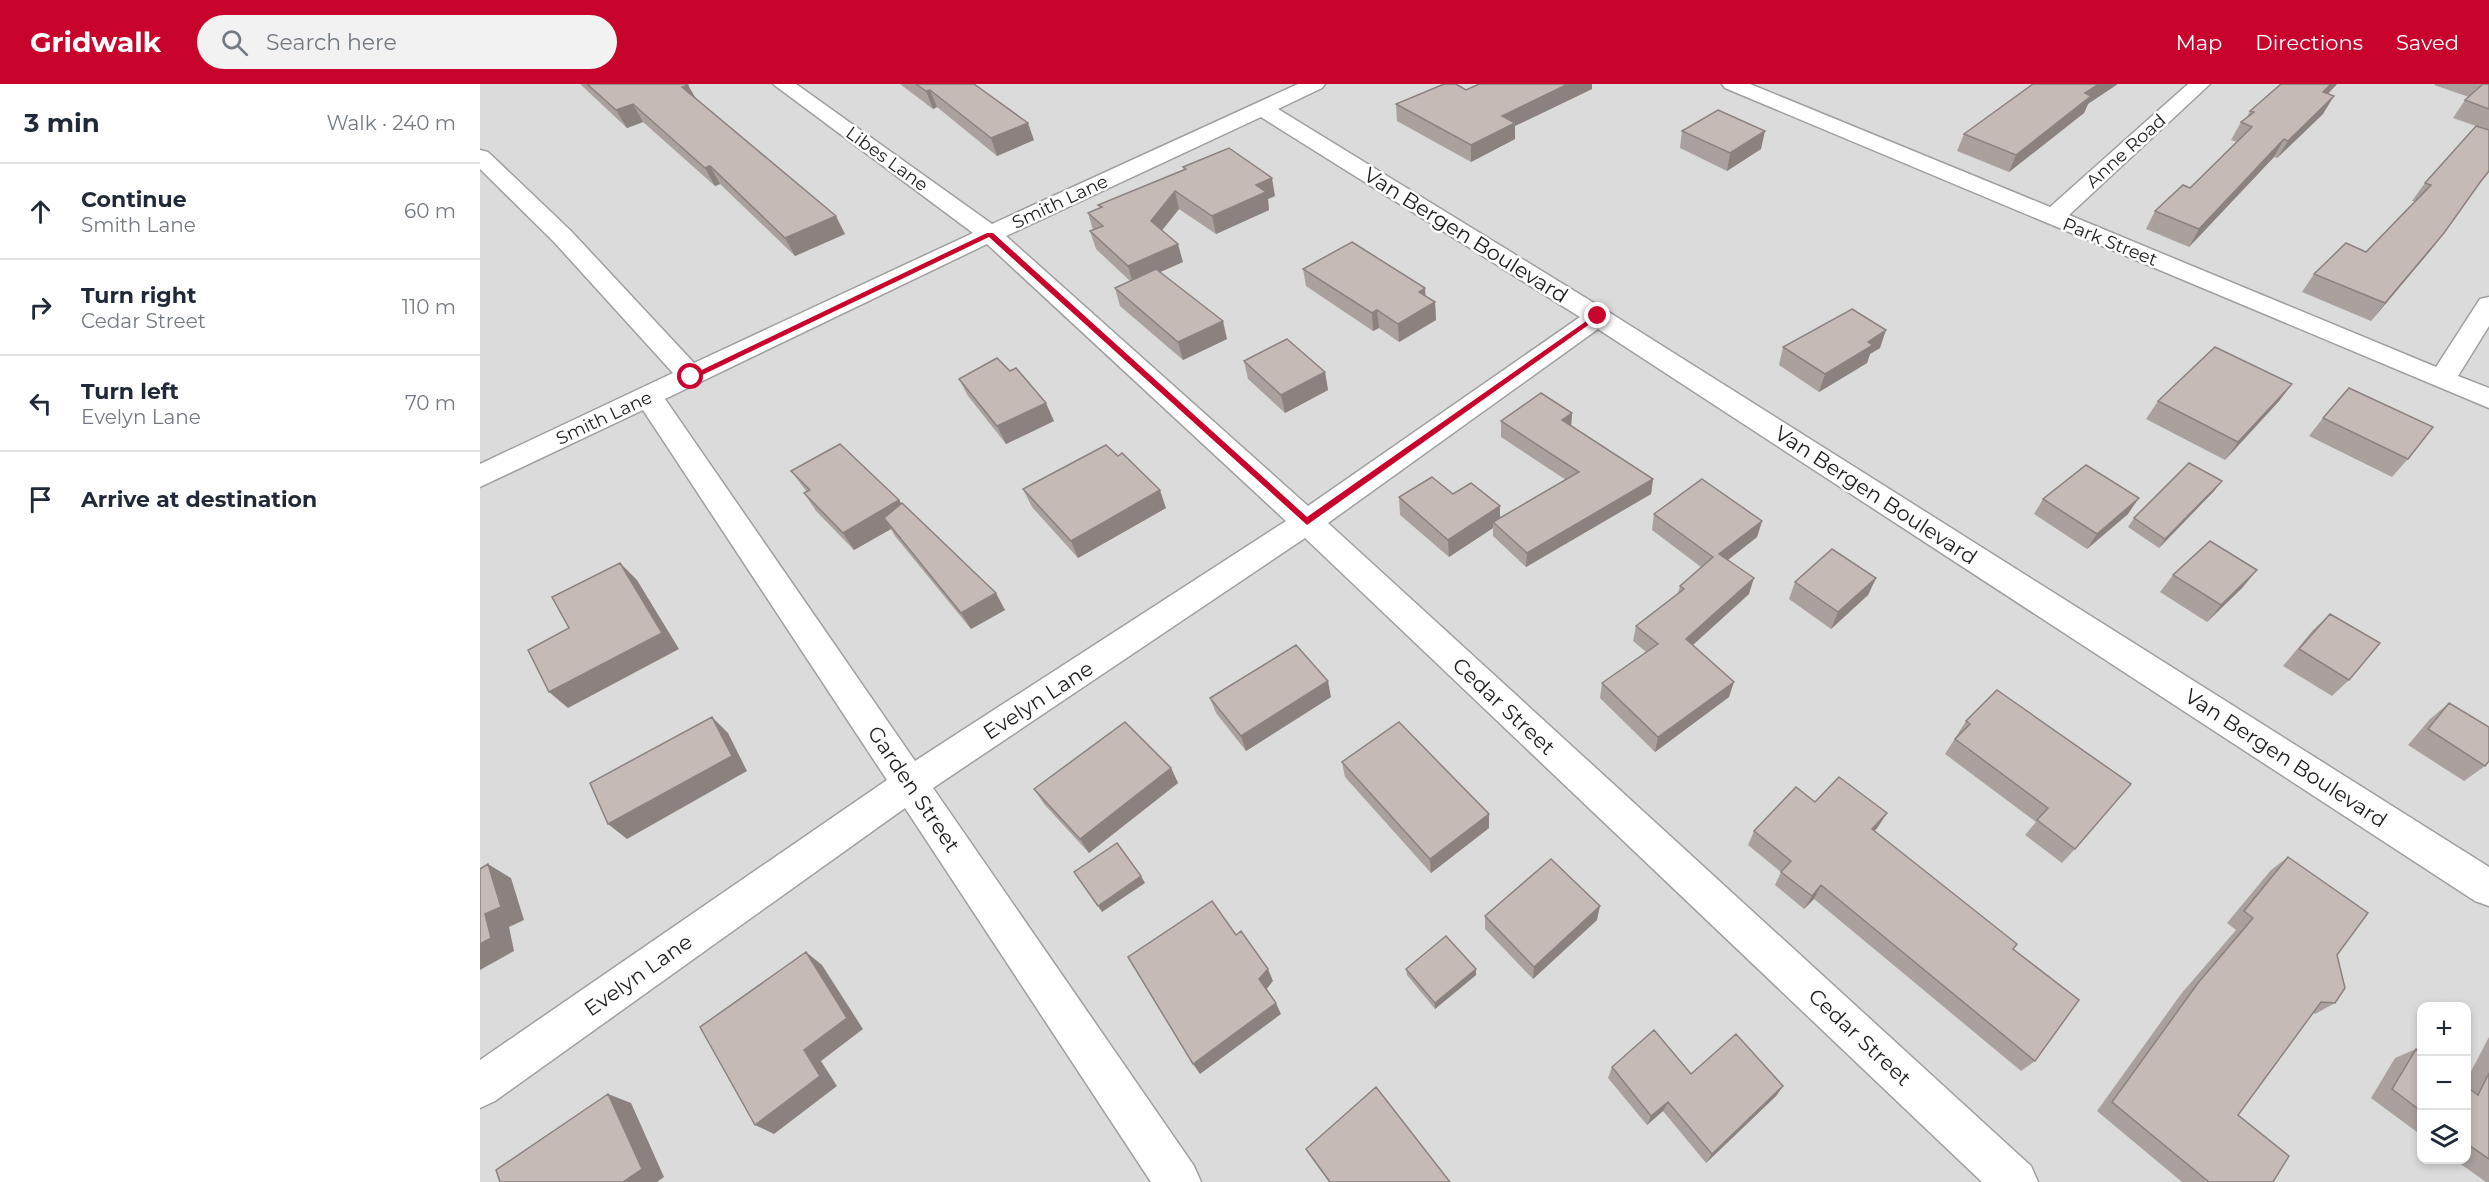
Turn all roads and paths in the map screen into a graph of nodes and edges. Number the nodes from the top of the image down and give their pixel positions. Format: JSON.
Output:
{"nodes":[{"id":1,"x":783,"y":84,"type":"edge"},
{"id":2,"x":1732,"y":84,"type":"edge"},
{"id":3,"x":2200,"y":84,"type":"edge"},
{"id":4,"x":1304,"y":86,"type":"edge"},
{"id":5,"x":1767,"y":90,"type":"edge"},
{"id":6,"x":1261,"y":108,"type":"junction"},
{"id":7,"x":480,"y":158,"type":"edge"},
{"id":8,"x":2052,"y":218,"type":"junction"},
{"id":9,"x":990,"y":234,"type":"junction"},
{"id":10,"x":2489,"y":305,"type":"edge"},
{"id":11,"x":1598,"y":316,"type":"junction"},
{"id":12,"x":691,"y":377,"type":"junction"},
{"id":13,"x":2442,"y":379,"type":"junction"},
{"id":14,"x":649,"y":397,"type":"junction"},
{"id":15,"x":2489,"y":399,"type":"edge"},
{"id":16,"x":480,"y":476,"type":"edge"},
{"id":17,"x":1307,"y":522,"type":"junction"},
{"id":18,"x":910,"y":784,"type":"junction"},
{"id":19,"x":2489,"y":888,"type":"edge"},
{"id":20,"x":480,"y":1086,"type":"edge"},
{"id":21,"x":1178,"y":1182,"type":"edge"},
{"id":22,"x":2015,"y":1182,"type":"edge"}],
"edges":[{"from":1,"to":9,"type":"street","name":"Libes Lane"},
{"from":2,"to":5,"type":"street","name":"Park Street"},
{"from":3,"to":8,"type":"street","name":"Anne Road"},
{"from":4,"to":6,"type":"street","name":"Smith Lane"},
{"from":5,"to":8,"type":"street","name":"Park Street"},
{"from":6,"to":9,"type":"street","name":"Smith Lane"},
{"from":6,"to":11,"type":"street","name":"Van Bergen Boulevard"},
{"from":7,"to":12,"type":"street"},
{"from":8,"to":13,"type":"street","name":"Park Street"},
{"from":9,"to":12,"type":"street","name":"Smith Lane"},
{"from":9,"to":17,"type":"street","name":"Cedar Street"},
{"from":10,"to":13,"type":"street"},
{"from":11,"to":17,"type":"street","name":"Evelyn Lane"},
{"from":11,"to":19,"type":"street","name":"Van Bergen Boulevard"},
{"from":12,"to":14,"type":"street","name":"Smith Lane"},
{"from":13,"to":15,"type":"street","name":"Park Street"},
{"from":14,"to":16,"type":"street","name":"Smith Lane"},
{"from":14,"to":18,"type":"street","name":"Garden Street"},
{"from":17,"to":18,"type":"street","name":"Evelyn Lane"},
{"from":17,"to":22,"type":"street","name":"Cedar Street"},
{"from":18,"to":20,"type":"street","name":"Evelyn Lane"},
{"from":18,"to":21,"type":"street","name":"Garden Street"}]}
